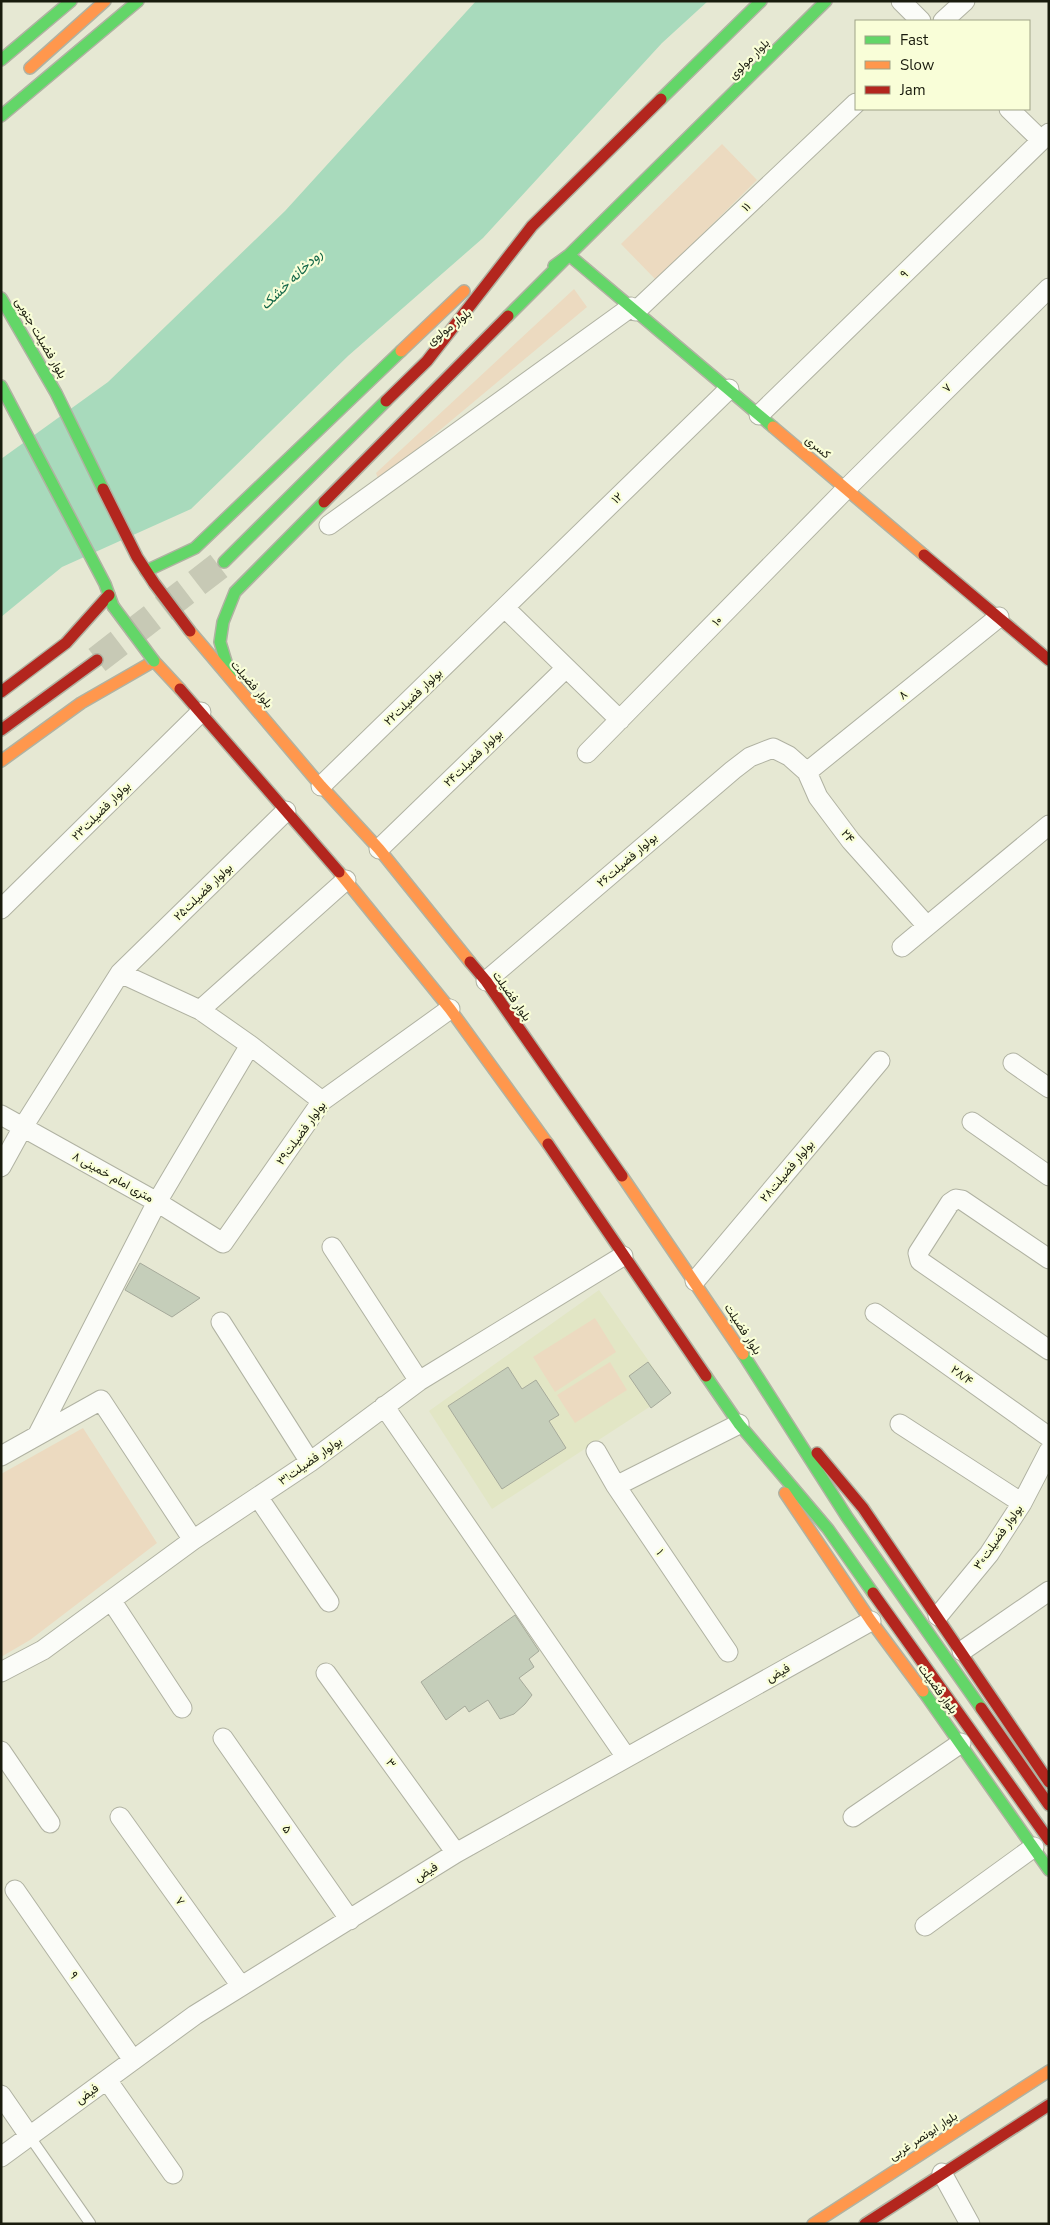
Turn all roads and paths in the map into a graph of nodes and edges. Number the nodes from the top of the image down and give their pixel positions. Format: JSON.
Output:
{"nodes":[{"id":1,"x":71,"y":1,"type":"edge"},
{"id":2,"x":105,"y":1,"type":"edge"},
{"id":3,"x":138,"y":1,"type":"edge"},
{"id":4,"x":761,"y":1,"type":"edge"},
{"id":5,"x":826,"y":1,"type":"edge"},
{"id":6,"x":901,"y":1,"type":"edge"},
{"id":7,"x":965,"y":1,"type":"edge"},
{"id":8,"x":920,"y":20,"type":"edge"},
{"id":9,"x":944,"y":20,"type":"edge"},
{"id":10,"x":1,"y":60,"type":"edge"},
{"id":11,"x":22,"y":75,"type":"dead end"},
{"id":12,"x":855,"y":104,"type":"edge"},
{"id":13,"x":1010,"y":110,"type":"edge"},
{"id":14,"x":1,"y":116,"type":"edge"},
{"id":15,"x":1045,"y":137,"type":"edge"},
{"id":16,"x":532,"y":226,"type":"junction"},
{"id":17,"x":569,"y":255,"type":"junction"},
{"id":18,"x":1049,"y":288,"type":"edge"},
{"id":19,"x":1,"y":298,"type":"edge"},
{"id":20,"x":506,"y":302,"type":"dead end"},
{"id":21,"x":633,"y":309,"type":"junction"},
{"id":22,"x":458,"y":338,"type":"dead end"},
{"id":23,"x":427,"y":362,"type":"junction"},
{"id":24,"x":1,"y":386,"type":"edge"},
{"id":25,"x":729,"y":389,"type":"junction"},
{"id":26,"x":759,"y":415,"type":"junction"},
{"id":27,"x":846,"y":488,"type":"junction"},
{"id":28,"x":329,"y":525,"type":"dead end"},
{"id":29,"x":137,"y":556,"type":"joint"},
{"id":30,"x":224,"y":562,"type":"tunnel mouth"},
{"id":31,"x":146,"y":570,"type":"junction"},
{"id":32,"x":109,"y":595,"type":"junction"},
{"id":33,"x":505,"y":608,"type":"junction"},
{"id":34,"x":999,"y":618,"type":"junction"},
{"id":35,"x":97,"y":660,"type":"tunnel mouth"},
{"id":36,"x":1049,"y":660,"type":"edge"},
{"id":37,"x":154,"y":661,"type":"junction"},
{"id":38,"x":566,"y":668,"type":"junction"},
{"id":39,"x":231,"y":681,"type":"junction"},
{"id":40,"x":1,"y":692,"type":"edge"},
{"id":41,"x":201,"y":712,"type":"junction"},
{"id":42,"x":620,"y":720,"type":"junction"},
{"id":43,"x":1,"y":730,"type":"edge"},
{"id":44,"x":773,"y":748,"type":"joint"},
{"id":45,"x":587,"y":753,"type":"dead end"},
{"id":46,"x":1,"y":761,"type":"edge"},
{"id":47,"x":807,"y":772,"type":"junction"},
{"id":48,"x":321,"y":786,"type":"junction"},
{"id":49,"x":286,"y":811,"type":"junction"},
{"id":50,"x":1049,"y":825,"type":"edge"},
{"id":51,"x":379,"y":849,"type":"junction"},
{"id":52,"x":346,"y":880,"type":"junction"},
{"id":53,"x":1,"y":909,"type":"edge"},
{"id":54,"x":927,"y":926,"type":"junction"},
{"id":55,"x":902,"y":947,"type":"dead end"},
{"id":56,"x":120,"y":973,"type":"junction"},
{"id":57,"x":486,"y":981,"type":"junction"},
{"id":58,"x":450,"y":1009,"type":"junction"},
{"id":59,"x":200,"y":1010,"type":"junction"},
{"id":60,"x":250,"y":1045,"type":"junction"},
{"id":61,"x":880,"y":1061,"type":"dead end"},
{"id":62,"x":1013,"y":1063,"type":"dead end"},
{"id":63,"x":1049,"y":1088,"type":"edge"},
{"id":64,"x":322,"y":1101,"type":"junction"},
{"id":65,"x":1,"y":1115,"type":"edge"},
{"id":66,"x":972,"y":1122,"type":"dead end"},
{"id":67,"x":22,"y":1127,"type":"junction"},
{"id":68,"x":1,"y":1167,"type":"edge"},
{"id":69,"x":1049,"y":1176,"type":"edge"},
{"id":70,"x":157,"y":1202,"type":"junction"},
{"id":71,"x":223,"y":1243,"type":"joint"},
{"id":72,"x":332,"y":1247,"type":"dead end"},
{"id":73,"x":622,"y":1256,"type":"junction"},
{"id":74,"x":1049,"y":1259,"type":"edge"},
{"id":75,"x":695,"y":1281,"type":"junction"},
{"id":76,"x":875,"y":1312,"type":"dead end"},
{"id":77,"x":221,"y":1322,"type":"dead end"},
{"id":78,"x":1049,"y":1350,"type":"edge"},
{"id":79,"x":419,"y":1381,"type":"junction"},
{"id":80,"x":776,"y":1404,"type":"junction"},
{"id":81,"x":384,"y":1406,"type":"junction"},
{"id":82,"x":740,"y":1424,"type":"junction"},
{"id":83,"x":900,"y":1424,"type":"dead end"},
{"id":84,"x":37,"y":1436,"type":"junction"},
{"id":85,"x":1049,"y":1437,"type":"edge"},
{"id":86,"x":596,"y":1451,"type":"dead end"},
{"id":87,"x":1049,"y":1451,"type":"edge"},
{"id":88,"x":1,"y":1456,"type":"edge"},
{"id":89,"x":310,"y":1462,"type":"junction"},
{"id":90,"x":616,"y":1486,"type":"junction"},
{"id":91,"x":258,"y":1497,"type":"junction"},
{"id":92,"x":1022,"y":1503,"type":"junction"},
{"id":93,"x":193,"y":1540,"type":"junction"},
{"id":94,"x":1049,"y":1592,"type":"edge"},
{"id":95,"x":111,"y":1600,"type":"junction"},
{"id":96,"x":329,"y":1602,"type":"dead end"},
{"id":97,"x":938,"y":1616,"type":"junction"},
{"id":98,"x":871,"y":1621,"type":"junction"},
{"id":99,"x":962,"y":1651,"type":"junction"},
{"id":100,"x":728,"y":1652,"type":"dead end"},
{"id":101,"x":1,"y":1672,"type":"edge"},
{"id":102,"x":326,"y":1673,"type":"dead end"},
{"id":103,"x":182,"y":1708,"type":"dead end"},
{"id":104,"x":223,"y":1738,"type":"dead end"},
{"id":105,"x":961,"y":1743,"type":"junction"},
{"id":106,"x":1,"y":1751,"type":"edge"},
{"id":107,"x":626,"y":1758,"type":"junction"},
{"id":108,"x":1043,"y":1759,"type":"edge"},
{"id":109,"x":1049,"y":1782,"type":"edge"},
{"id":110,"x":1049,"y":1805,"type":"edge"},
{"id":111,"x":120,"y":1817,"type":"dead end"},
{"id":112,"x":853,"y":1817,"type":"dead end"},
{"id":113,"x":50,"y":1823,"type":"dead end"},
{"id":114,"x":1041,"y":1843,"type":"edge"},
{"id":115,"x":456,"y":1853,"type":"junction"},
{"id":116,"x":1049,"y":1870,"type":"edge"},
{"id":117,"x":15,"y":1890,"type":"dead end"},
{"id":118,"x":350,"y":1920,"type":"junction"},
{"id":119,"x":925,"y":1926,"type":"dead end"},
{"id":120,"x":241,"y":1986,"type":"junction"},
{"id":121,"x":134,"y":2060,"type":"junction"},
{"id":122,"x":1049,"y":2071,"type":"edge"},
{"id":123,"x":107,"y":2080,"type":"junction"},
{"id":124,"x":1,"y":2096,"type":"edge"},
{"id":125,"x":1049,"y":2105,"type":"edge"},
{"id":126,"x":30,"y":2137,"type":"junction"},
{"id":127,"x":1,"y":2157,"type":"edge"},
{"id":128,"x":942,"y":2173,"type":"junction"},
{"id":129,"x":173,"y":2174,"type":"dead end"},
{"id":130,"x":90,"y":2223,"type":"edge"},
{"id":131,"x":813,"y":2224,"type":"edge"},
{"id":132,"x":865,"y":2224,"type":"edge"},
{"id":133,"x":970,"y":2224,"type":"edge"}],
"edges":[{"from":1,"to":10,"type":"main road"},
{"from":2,"to":11,"type":"main road"},
{"from":3,"to":14,"type":"main road"},
{"from":4,"to":16,"type":"main road","name":"بلوار مولوی"},
{"from":5,"to":17,"type":"main road","name":"بلوار مولوی"},
{"from":6,"to":8,"type":"street"},
{"from":7,"to":9,"type":"street"},
{"from":12,"to":21,"type":"street","name":"۱۱"},
{"from":13,"to":15,"type":"street"},
{"from":15,"to":26,"type":"street","name":"۹"},
{"from":16,"to":23,"type":"main road","name":"بلوار مولوی"},
{"from":16,"to":31,"type":"main road"},
{"from":17,"to":20,"type":"main road","name":"بلوار مولوی"},
{"from":17,"to":21,"type":"main road","name":"کسری"},
{"from":17,"to":39,"type":"main road"},
{"from":18,"to":27,"type":"street","name":"۷"},
{"from":19,"to":29,"type":"main road","name":"بلوار فضیلت جنوبی"},
{"from":21,"to":25,"type":"main road","name":"کسری"},
{"from":21,"to":28,"type":"street","name":"۱۱"},
{"from":22,"to":23,"type":"main road","name":"بلوار مولوی"},
{"from":23,"to":30,"type":"main road"},
{"from":24,"to":32,"type":"main road","name":"بلوار فضیلت"},
{"from":25,"to":26,"type":"main road","name":"کسری"},
{"from":25,"to":33,"type":"street","name":"۱۲"},
{"from":26,"to":27,"type":"main road","name":"کسری"},
{"from":27,"to":34,"type":"main road","name":"کسری"},
{"from":27,"to":42,"type":"street","name":"۱۰"},
{"from":29,"to":31,"type":"main road","name":"بلوار فضیلت"},
{"from":31,"to":39,"type":"main road","name":"بلوار فضیلت","bridge":true},
{"from":32,"to":37,"type":"main road","name":"بلوار فضیلت","bridge":true},
{"from":32,"to":40,"type":"main road"},
{"from":33,"to":38,"type":"street"},
{"from":33,"to":48,"type":"street","name":"بولوار فضیلت۲۲"},
{"from":34,"to":36,"type":"main road","name":"کسری"},
{"from":34,"to":47,"type":"street","name":"۸"},
{"from":35,"to":43,"type":"main road"},
{"from":37,"to":41,"type":"main road","name":"بلوار فضیلت"},
{"from":37,"to":46,"type":"main road"},
{"from":38,"to":42,"type":"street"},
{"from":38,"to":51,"type":"street","name":"بولوار فضیلت۲۴"},
{"from":39,"to":48,"type":"main road","name":"بلوار فضیلت"},
{"from":41,"to":49,"type":"main road","name":"بلوار فضیلت"},
{"from":41,"to":53,"type":"street","name":"بولوار فضیلت۲۳"},
{"from":42,"to":45,"type":"street","name":"۱۰"},
{"from":44,"to":47,"type":"street","name":"۲۴"},
{"from":44,"to":57,"type":"street","name":"بولوار فضیلت۲۶"},
{"from":47,"to":54,"type":"street","name":"۲۴"},
{"from":48,"to":51,"type":"main road","name":"بلوار فضیلت"},
{"from":49,"to":52,"type":"main road","name":"بلوار فضیلت"},
{"from":49,"to":56,"type":"street","name":"بولوار فضیلت۲۵"},
{"from":50,"to":54,"type":"street"},
{"from":51,"to":57,"type":"main road","name":"بلوار فضیلت"},
{"from":52,"to":58,"type":"main road","name":"بلوار فضیلت"},
{"from":52,"to":59,"type":"street"},
{"from":54,"to":55,"type":"street"},
{"from":56,"to":59,"type":"street"},
{"from":56,"to":67,"type":"street","name":"بولوار فضیلت۲۵"},
{"from":57,"to":75,"type":"main road","name":"بلوار فضیلت"},
{"from":58,"to":64,"type":"street","name":"بولوار فضیلت۲۹"},
{"from":58,"to":73,"type":"main road","name":"بلوار فضیلت"},
{"from":59,"to":60,"type":"street"},
{"from":60,"to":64,"type":"street"},
{"from":60,"to":70,"type":"street"},
{"from":61,"to":75,"type":"street","name":"بولوار فضیلت۲۸"},
{"from":62,"to":63,"type":"street"},
{"from":64,"to":71,"type":"street","name":"بولوار فضیلت۲۹"},
{"from":65,"to":67,"type":"street","name":"۸ متری امام خمینی"},
{"from":66,"to":69,"type":"street"},
{"from":67,"to":68,"type":"street","name":"بولوار فضیلت۲۵"},
{"from":67,"to":70,"type":"street","name":"۸ متری امام خمینی"},
{"from":70,"to":71,"type":"street","name":"۸ متری امام خمینی"},
{"from":70,"to":84,"type":"street"},
{"from":72,"to":79,"type":"street"},
{"from":73,"to":79,"type":"street","name":"بولوار فضیلت۳۱"},
{"from":73,"to":82,"type":"main road","name":"بلوار فضیلت"},
{"from":74,"to":78,"type":"street"},
{"from":75,"to":80,"type":"main road","name":"بلوار فضیلت"},
{"from":76,"to":85,"type":"street","name":"۲۸/۴"},
{"from":77,"to":89,"type":"street"},
{"from":79,"to":81,"type":"street","name":"بولوار فضیلت۳۱"},
{"from":80,"to":97,"type":"main road","name":"بلوار فضیلت"},
{"from":80,"to":110,"type":"main road","name":"بلوار فضیلت"},
{"from":81,"to":89,"type":"street","name":"بولوار فضیلت۳۱"},
{"from":81,"to":107,"type":"street"},
{"from":82,"to":90,"type":"street"},
{"from":82,"to":98,"type":"main road","name":"بلوار فضیلت"},
{"from":82,"to":114,"type":"main road","name":"بلوار فضیلت"},
{"from":83,"to":92,"type":"street"},
{"from":84,"to":88,"type":"street"},
{"from":84,"to":93,"type":"street"},
{"from":86,"to":90,"type":"street","name":"۱"},
{"from":87,"to":92,"type":"street","name":"بولوار فضیلت۳۰"},
{"from":89,"to":91,"type":"street","name":"بولوار فضیلت۳۱"},
{"from":90,"to":100,"type":"street","name":"۱"},
{"from":91,"to":93,"type":"street","name":"بولوار فضیلت۳۱"},
{"from":91,"to":96,"type":"street"},
{"from":92,"to":97,"type":"street","name":"بولوار فضیلت۳۰"},
{"from":93,"to":95,"type":"street","name":"بولوار فضیلت۳۱"},
{"from":94,"to":99,"type":"street"},
{"from":95,"to":101,"type":"street","name":"بولوار فضیلت۳۱"},
{"from":95,"to":103,"type":"street"},
{"from":97,"to":99,"type":"main road","name":"بلوار فضیلت"},
{"from":98,"to":105,"type":"main road","name":"بلوار فضیلت"},
{"from":98,"to":107,"type":"street","name":"فیض"},
{"from":99,"to":108,"type":"main road","name":"بلوار فضیلت"},
{"from":102,"to":115,"type":"street","name":"۳"},
{"from":104,"to":118,"type":"street","name":"۵"},
{"from":105,"to":112,"type":"street"},
{"from":105,"to":114,"type":"main road","name":"بلوار فضیلت"},
{"from":106,"to":113,"type":"street"},
{"from":107,"to":115,"type":"street","name":"فیض"},
{"from":108,"to":109,"type":"main road","name":"بلوار فضیلت"},
{"from":111,"to":120,"type":"street","name":"۷"},
{"from":114,"to":116,"type":"main road","name":"بلوار فضیلت"},
{"from":114,"to":119,"type":"street"},
{"from":115,"to":118,"type":"street","name":"فیض"},
{"from":117,"to":121,"type":"street","name":"۹"},
{"from":118,"to":120,"type":"street","name":"فیض"},
{"from":120,"to":121,"type":"street","name":"فیض"},
{"from":121,"to":123,"type":"street","name":"فیض"},
{"from":122,"to":131,"type":"main road","name":"بلوار ابونصر غربی"},
{"from":123,"to":126,"type":"street","name":"فیض"},
{"from":123,"to":129,"type":"street"},
{"from":124,"to":126,"type":"street"},
{"from":125,"to":128,"type":"main road"},
{"from":126,"to":127,"type":"street","name":"فیض"},
{"from":126,"to":130,"type":"lane"},
{"from":128,"to":132,"type":"main road"},
{"from":128,"to":133,"type":"street"}]}
